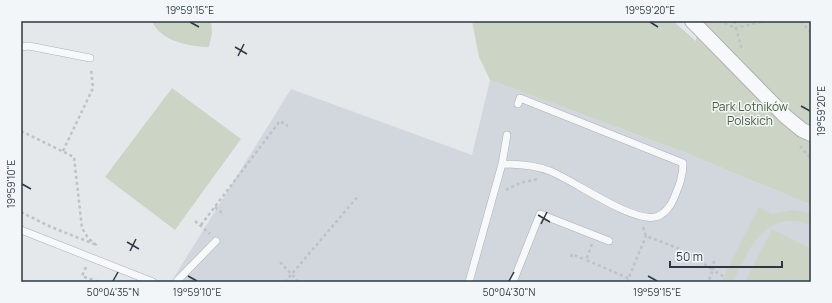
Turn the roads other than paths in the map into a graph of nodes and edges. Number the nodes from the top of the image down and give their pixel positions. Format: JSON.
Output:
{"nodes":[{"id":1,"x":692,"y":21,"type":"edge"},
{"id":2,"x":21,"y":47,"type":"edge"},
{"id":3,"x":90,"y":58,"type":"road end"},
{"id":4,"x":518,"y":104,"type":"dead end"},
{"id":5,"x":811,"y":134,"type":"edge"},
{"id":6,"x":507,"y":135,"type":"dead end"},
{"id":7,"x":502,"y":164,"type":"junction"},
{"id":8,"x":21,"y":230,"type":"edge"},
{"id":9,"x":216,"y":241,"type":"road end"},
{"id":10,"x":609,"y":241,"type":"dead end"},
{"id":11,"x":153,"y":282,"type":"edge"},
{"id":12,"x":176,"y":282,"type":"edge"},
{"id":13,"x":469,"y":282,"type":"edge"},
{"id":14,"x":513,"y":282,"type":"edge"}],
"edges":[{"from":1,"to":5,"type":"street"},
{"from":2,"to":3,"type":"lane"},
{"from":4,"to":7,"type":"lane"},
{"from":6,"to":7,"type":"lane"},
{"from":7,"to":13,"type":"lane"},
{"from":8,"to":11,"type":"lane"},
{"from":9,"to":12,"type":"lane"},
{"from":10,"to":14,"type":"lane"}]}
